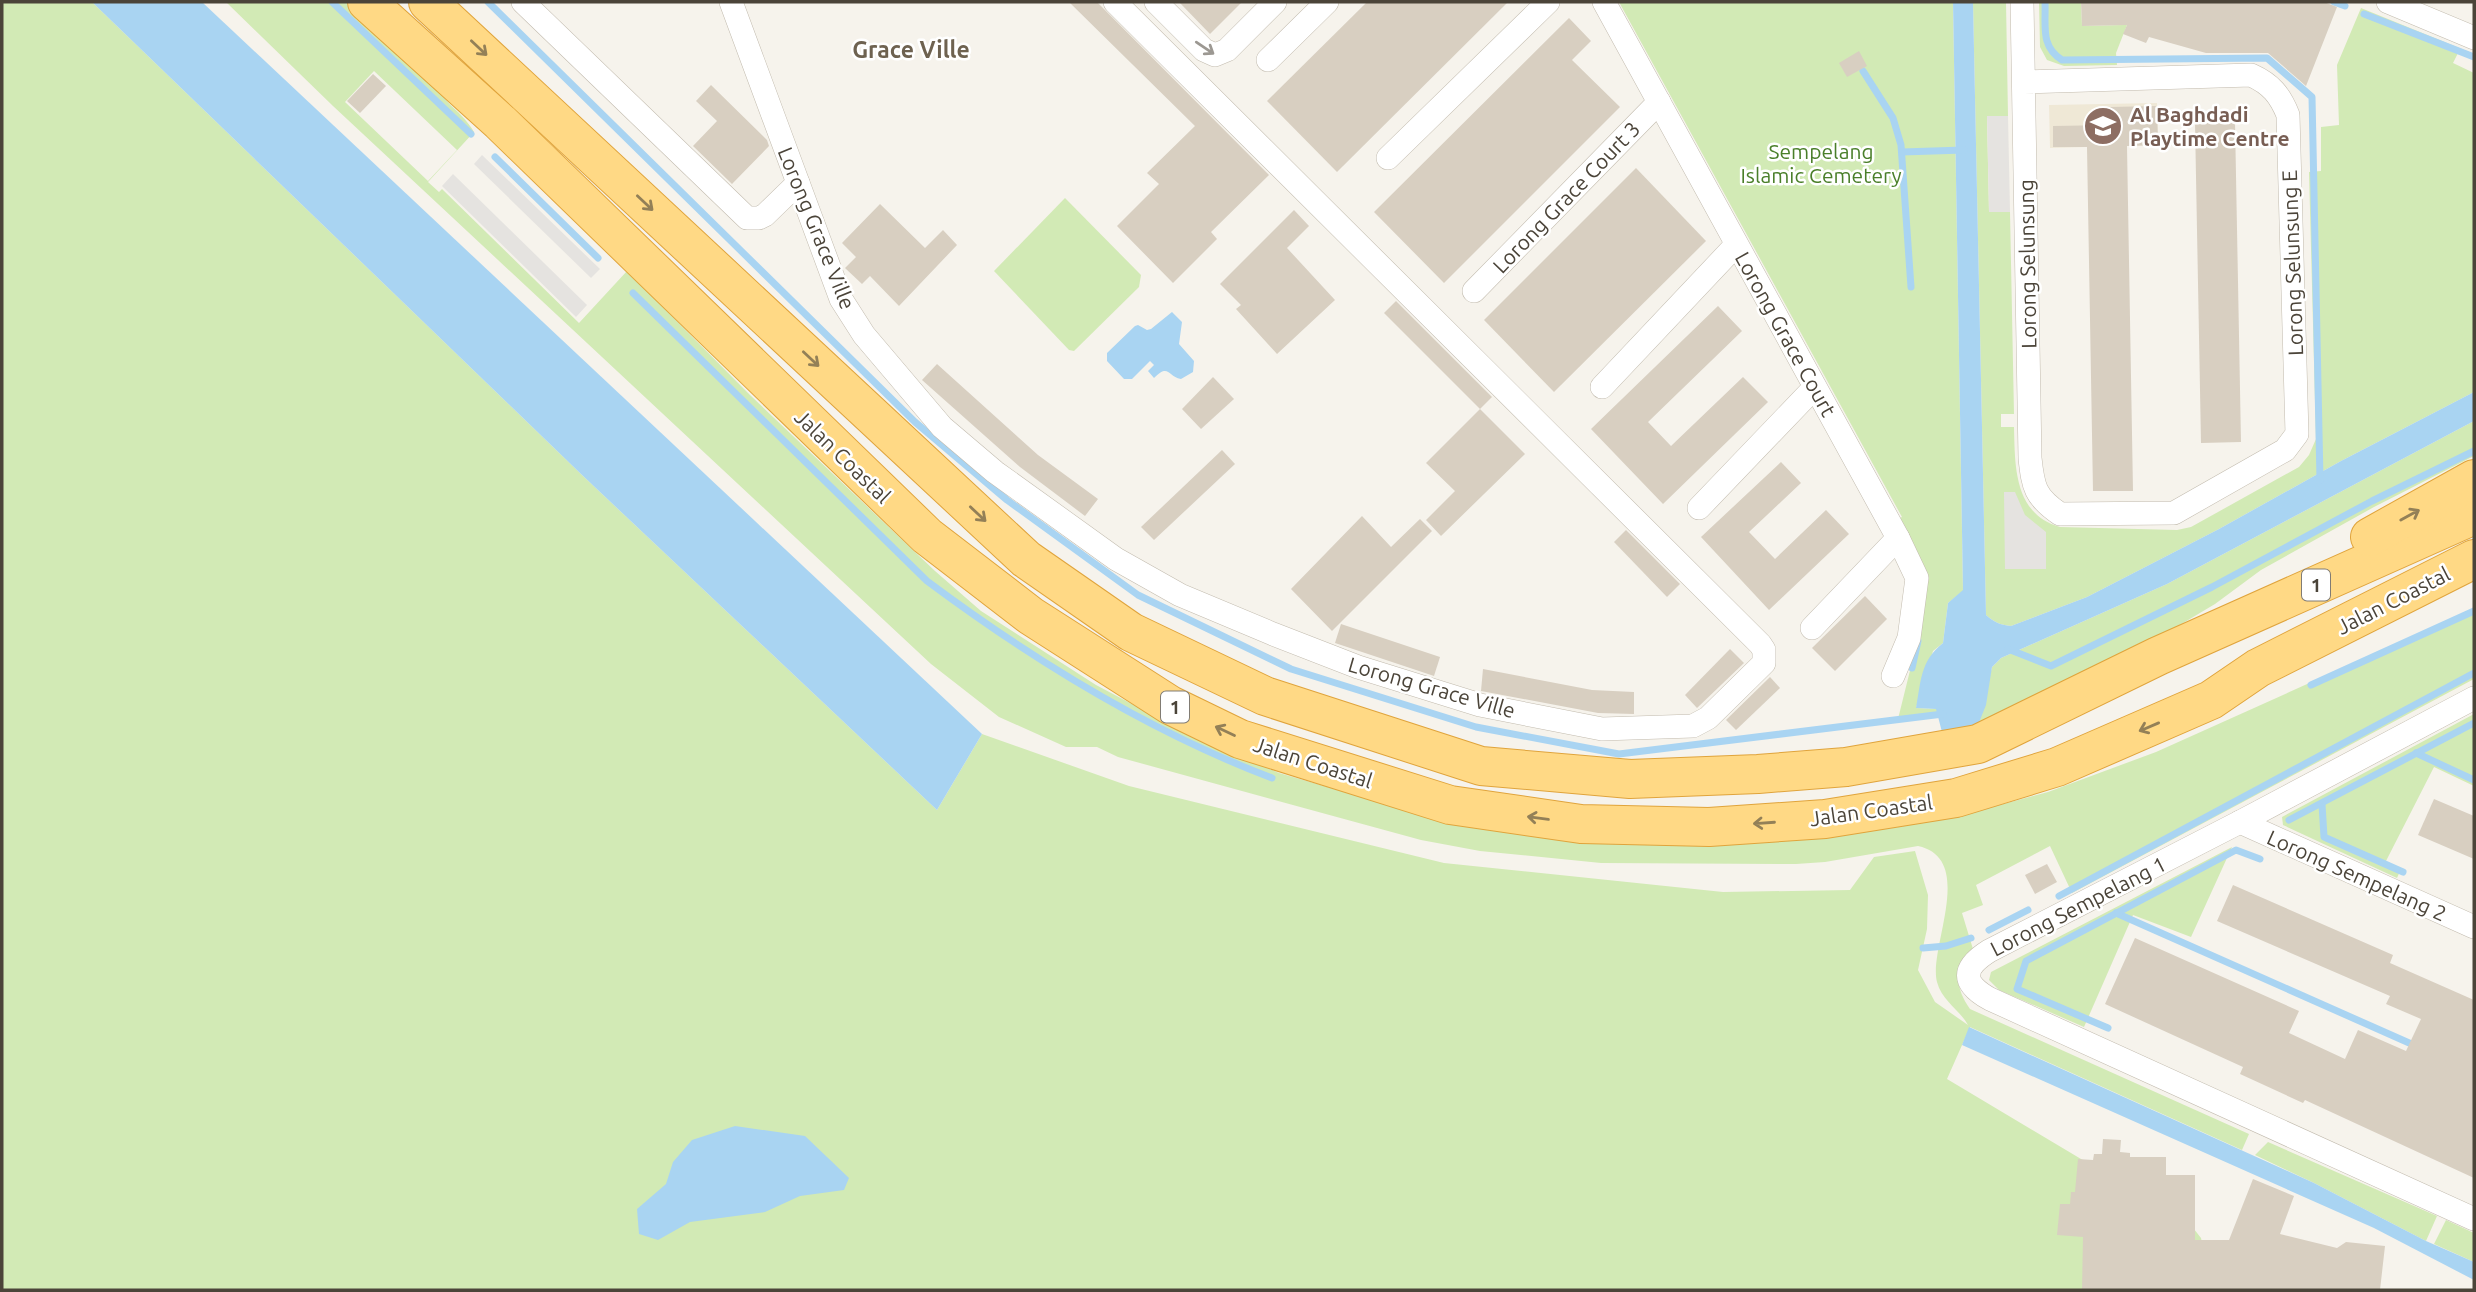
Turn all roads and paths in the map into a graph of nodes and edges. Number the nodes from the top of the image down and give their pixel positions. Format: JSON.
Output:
{"nodes":[{"id":1,"x":366,"y":2,"type":"edge"},
{"id":2,"x":428,"y":2,"type":"edge"},
{"id":3,"x":523,"y":2,"type":"edge"},
{"id":4,"x":732,"y":2,"type":"edge"},
{"id":5,"x":1115,"y":2,"type":"edge"},
{"id":6,"x":1156,"y":2,"type":"edge"},
{"id":7,"x":1275,"y":2,"type":"edge"},
{"id":8,"x":1326,"y":2,"type":"edge"},
{"id":9,"x":1548,"y":2,"type":"edge"},
{"id":10,"x":1604,"y":2,"type":"edge"},
{"id":11,"x":2022,"y":2,"type":"edge"},
{"id":12,"x":2388,"y":2,"type":"edge"},
{"id":13,"x":2474,"y":38,"type":"edge"},
{"id":14,"x":1268,"y":60,"type":"dead end"},
{"id":15,"x":2024,"y":82,"type":"junction"},
{"id":16,"x":1659,"y":102,"type":"junction"},
{"id":17,"x":1388,"y":158,"type":"dead end"},
{"id":18,"x":798,"y":183,"type":"junction"},
{"id":19,"x":1736,"y":244,"type":"junction"},
{"id":20,"x":1474,"y":291,"type":"dead end"},
{"id":21,"x":1602,"y":387,"type":"dead end"},
{"id":22,"x":1814,"y":388,"type":"junction"},
{"id":23,"x":2474,"y":479,"type":"edge"},
{"id":24,"x":1699,"y":508,"type":"dead end"},
{"id":25,"x":2060,"y":514,"type":"joint"},
{"id":26,"x":2474,"y":515,"type":"edge"},
{"id":27,"x":1898,"y":538,"type":"junction"},
{"id":28,"x":2474,"y":559,"type":"edge"},
{"id":29,"x":2474,"y":588,"type":"edge"},
{"id":30,"x":1812,"y":628,"type":"dead end"},
{"id":31,"x":2158,"y":656,"type":"junction"},
{"id":32,"x":1894,"y":676,"type":"dead end"},
{"id":33,"x":2474,"y":698,"type":"edge"},
{"id":34,"x":2211,"y":700,"type":"junction"},
{"id":35,"x":2240,"y":822,"type":"junction"},
{"id":36,"x":2474,"y":927,"type":"edge"},
{"id":37,"x":2474,"y":1219,"type":"edge"}],
"edges":[{"from":34,"to":1,"type":"highway","name":"Jalan Coastal","number":"1","one_way":true},
{"from":2,"to":31,"type":"highway","name":"Jalan Coastal","number":"1","one_way":true},
{"from":3,"to":18,"type":"street"},
{"from":4,"to":18,"type":"street","name":"Lorong Grace Ville"},
{"from":5,"to":18,"type":"street","name":"Lorong Grace Ville"},
{"from":6,"to":7,"type":"street","one_way":true},
{"from":8,"to":14,"type":"street"},
{"from":9,"to":17,"type":"street"},
{"from":10,"to":16,"type":"street","name":"Lorong Grace Court"},
{"from":11,"to":15,"type":"street","name":"Lorong Selunsung"},
{"from":12,"to":13,"type":"street"},
{"from":15,"to":25,"type":"street","name":"Lorong Selunsung"},
{"from":15,"to":25,"type":"street","name":"Lorong Selunsung E"},
{"from":16,"to":19,"type":"street","name":"Lorong Grace Court"},
{"from":16,"to":20,"type":"street","name":"Lorong Grace Court 3"},
{"from":19,"to":21,"type":"street"},
{"from":19,"to":22,"type":"street","name":"Lorong Grace Court"},
{"from":22,"to":24,"type":"street"},
{"from":22,"to":27,"type":"street","name":"Lorong Grace Court"},
{"from":31,"to":23,"type":"highway","one_way":true},
{"from":26,"to":31,"type":"highway","name":"Jalan Coastal","number":"1"},
{"from":27,"to":30,"type":"street"},
{"from":27,"to":32,"type":"street","name":"Lorong Grace Court"},
{"from":28,"to":34,"type":"highway","name":"Jalan Coastal","number":"1"},
{"from":29,"to":34,"type":"highway"},
{"from":33,"to":35,"type":"street","name":"Lorong Sempelang 1"},
{"from":35,"to":36,"type":"street","name":"Lorong Sempelang 2"},
{"from":35,"to":37,"type":"street","name":"Lorong Sempelang 1"}]}
